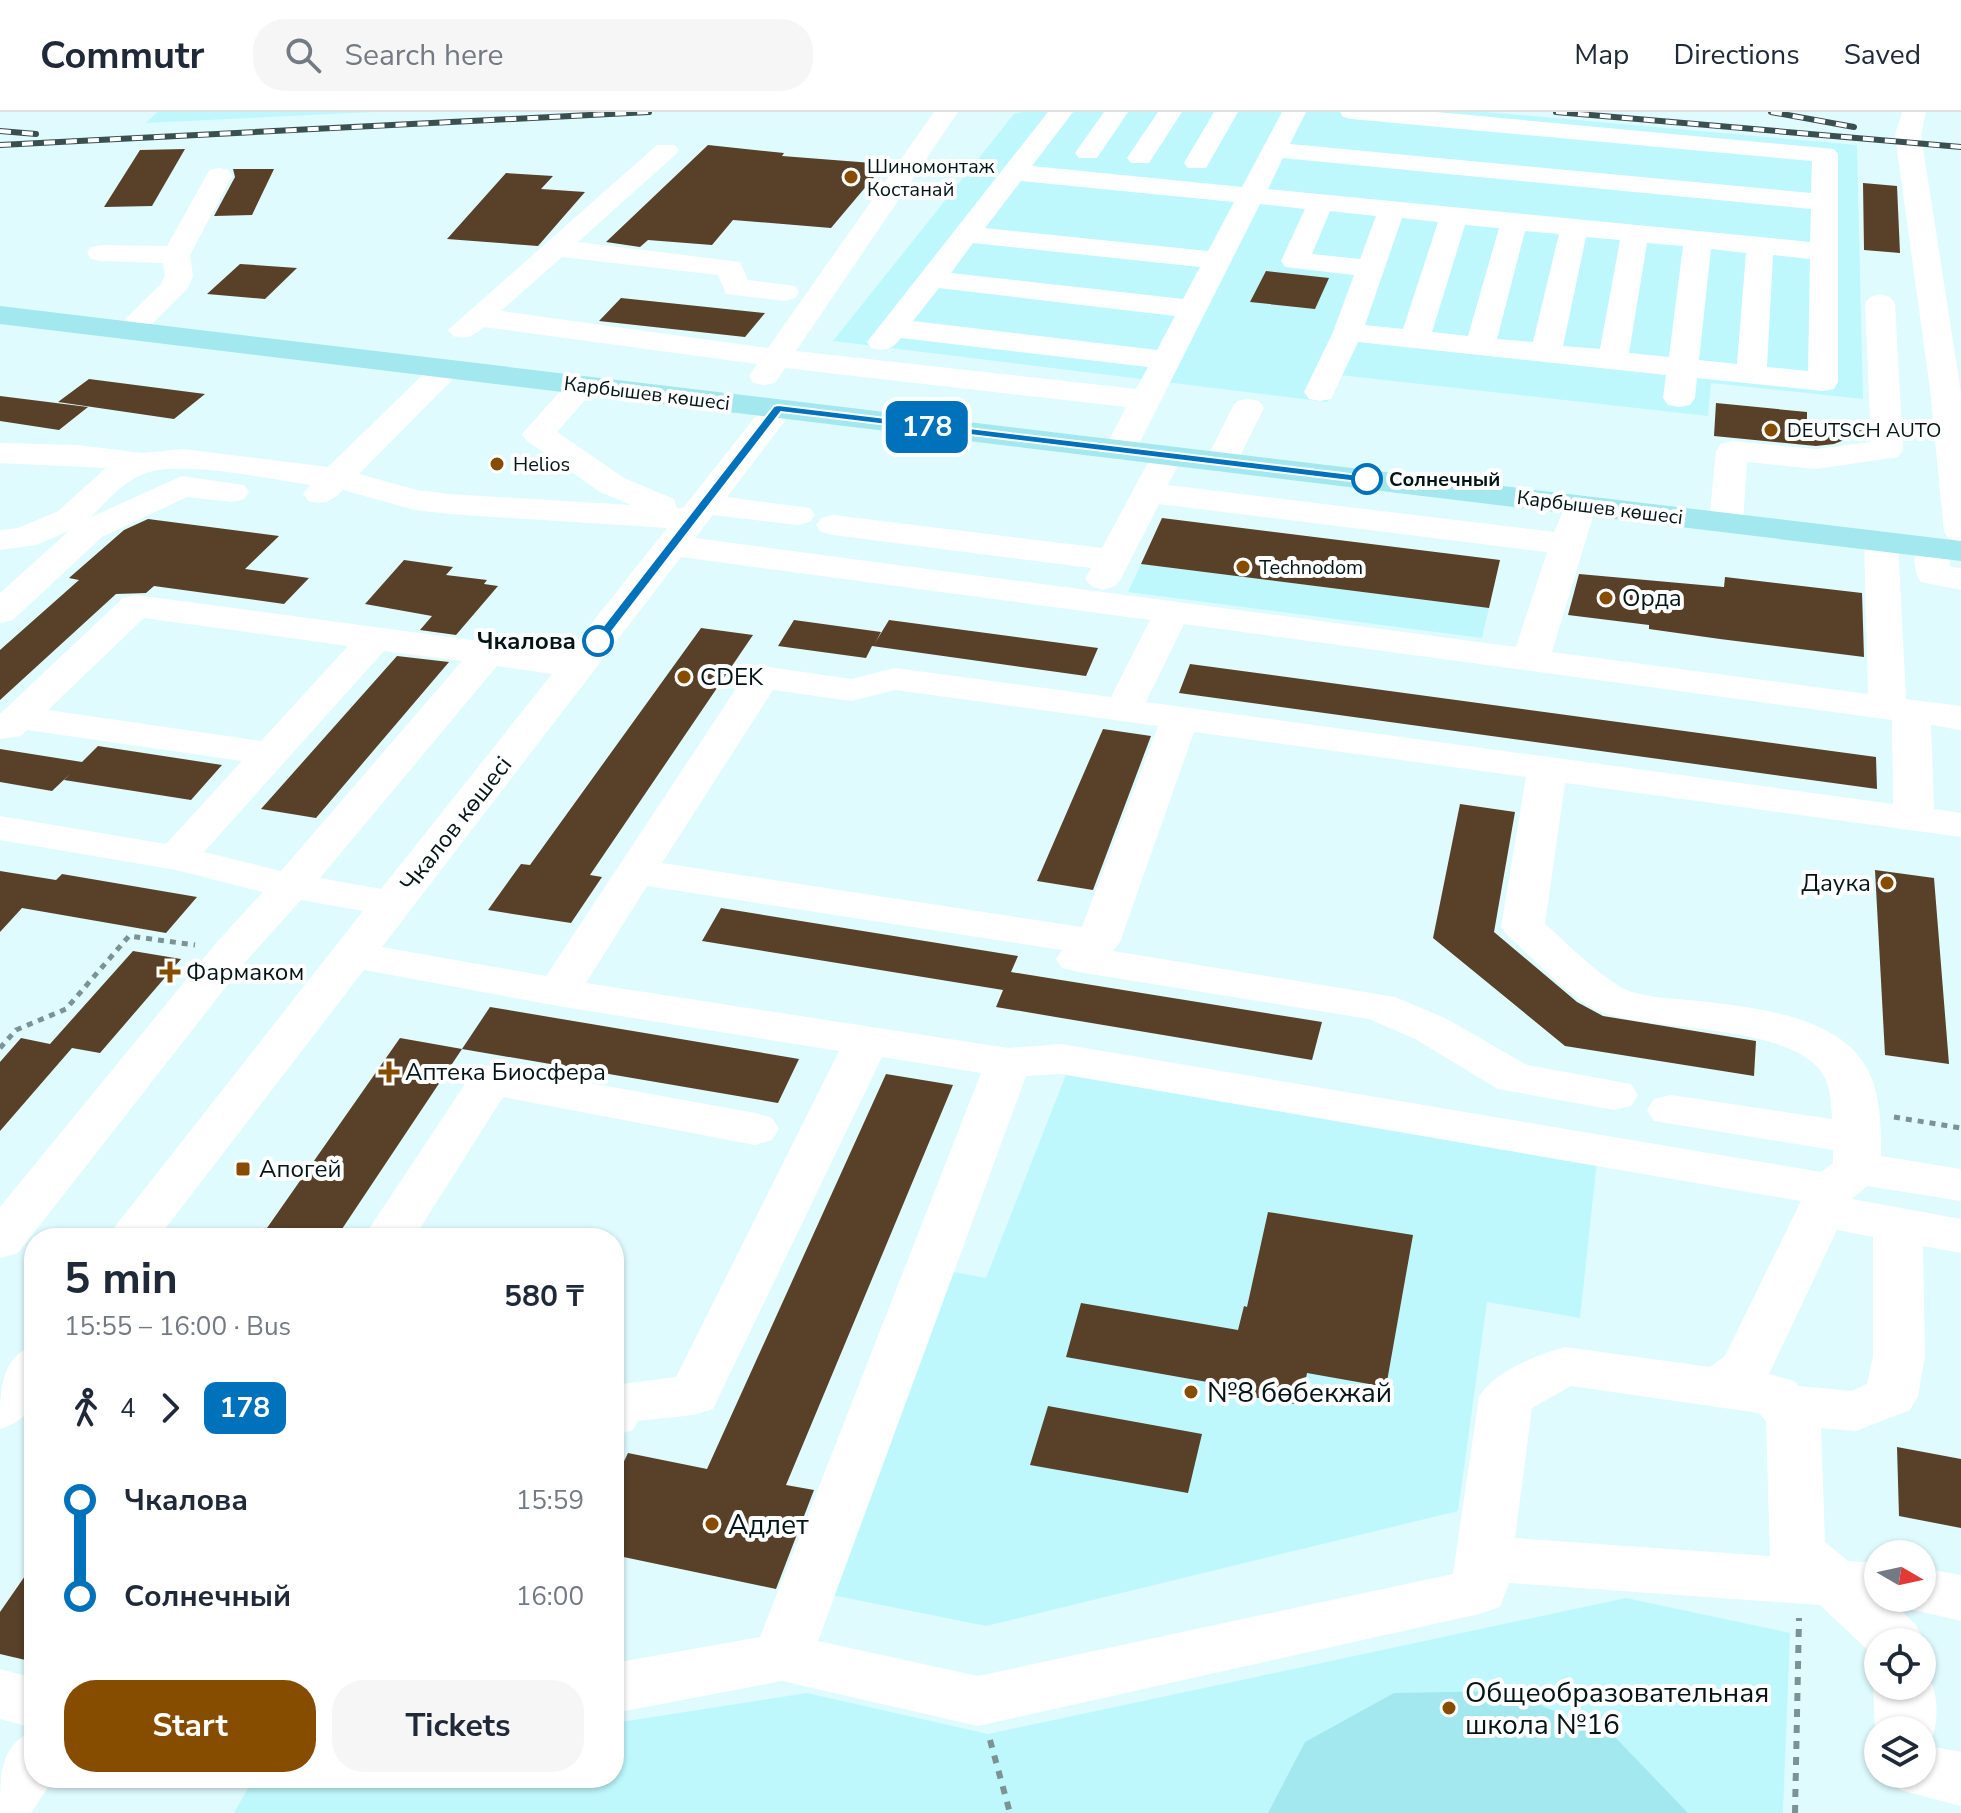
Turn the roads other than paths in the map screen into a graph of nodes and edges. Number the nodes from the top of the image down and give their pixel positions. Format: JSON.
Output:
{"nodes":[{"id":1,"x":946,"y":112,"type":"edge"},
{"id":2,"x":1061,"y":112,"type":"edge"},
{"id":3,"x":1116,"y":112,"type":"edge"},
{"id":4,"x":1170,"y":112,"type":"edge"},
{"id":5,"x":1226,"y":112,"type":"edge"},
{"id":6,"x":1352,"y":112,"type":"edge"},
{"id":7,"x":1914,"y":112,"type":"edge"},
{"id":8,"x":1033,"y":147,"type":"junction"},
{"id":9,"x":666,"y":150,"type":"dead end"},
{"id":10,"x":1088,"y":153,"type":"junction"},
{"id":11,"x":1140,"y":158,"type":"junction"},
{"id":12,"x":1197,"y":163,"type":"junction"},
{"id":13,"x":219,"y":176,"type":"dead end"},
{"id":14,"x":1321,"y":202,"type":"junction"},
{"id":15,"x":1392,"y":209,"type":"junction"},
{"id":16,"x":982,"y":213,"type":"junction"},
{"id":17,"x":1824,"y":214,"type":"junction"},
{"id":18,"x":1454,"y":216,"type":"junction"},
{"id":19,"x":1235,"y":221,"type":"edge"},
{"id":20,"x":1514,"y":222,"type":"junction"},
{"id":21,"x":1574,"y":227,"type":"junction"},
{"id":22,"x":1635,"y":234,"type":"junction"},
{"id":23,"x":1698,"y":240,"type":"junction"},
{"id":24,"x":1760,"y":246,"type":"junction"},
{"id":25,"x":556,"y":248,"type":"junction"},
{"id":26,"x":101,"y":253,"type":"dead end"},
{"id":27,"x":176,"y":255,"type":"junction"},
{"id":28,"x":1371,"y":268,"type":"junction"},
{"id":29,"x":931,"y":279,"type":"junction"},
{"id":30,"x":785,"y":292,"type":"dead end"},
{"id":31,"x":912,"y":303,"type":"junction"},
{"id":32,"x":1880,"y":303,"type":"dead end"},
{"id":33,"x":0,"y":315,"type":"edge"},
{"id":34,"x":478,"y":317,"type":"junction"},
{"id":35,"x":130,"y":330,"type":"junction"},
{"id":36,"x":1341,"y":346,"type":"junction"},
{"id":37,"x":1480,"y":346,"type":"junction"},
{"id":38,"x":1546,"y":353,"type":"junction"},
{"id":39,"x":1414,"y":354,"type":"junction"},
{"id":40,"x":776,"y":358,"type":"junction"},
{"id":41,"x":1613,"y":360,"type":"junction"},
{"id":42,"x":1683,"y":367,"type":"junction"},
{"id":43,"x":434,"y":368,"type":"junction"},
{"id":44,"x":1751,"y":375,"type":"junction"},
{"id":45,"x":583,"y":385,"type":"junction"},
{"id":46,"x":1320,"y":392,"type":"dead end"},
{"id":47,"x":1647,"y":394,"type":"dead end"},
{"id":48,"x":1146,"y":400,"type":"junction"},
{"id":49,"x":761,"y":407,"type":"junction"},
{"id":50,"x":1248,"y":408,"type":"dead end"},
{"id":51,"x":1954,"y":409,"type":"edge"},
{"id":52,"x":1120,"y":450,"type":"junction"},
{"id":53,"x":0,"y":453,"type":"edge"},
{"id":54,"x":1920,"y":454,"type":"junction"},
{"id":55,"x":1167,"y":455,"type":"junction"},
{"id":56,"x":1221,"y":462,"type":"junction"},
{"id":57,"x":142,"y":463,"type":"junction"},
{"id":58,"x":336,"y":478,"type":"junction"},
{"id":59,"x":1148,"y":493,"type":"junction"},
{"id":60,"x":1959,"y":498,"type":"edge"},
{"id":61,"x":1580,"y":504,"type":"junction"},
{"id":62,"x":798,"y":515,"type":"dead end"},
{"id":63,"x":1726,"y":522,"type":"junction"},
{"id":64,"x":690,"y":523,"type":"junction"},
{"id":65,"x":833,"y":525,"type":"dead end"},
{"id":66,"x":0,"y":540,"type":"edge"},
{"id":67,"x":1881,"y":541,"type":"junction"},
{"id":68,"x":1951,"y":543,"type":"edge"},
{"id":69,"x":1568,"y":544,"type":"junction"},
{"id":70,"x":1961,"y":579,"type":"edge"},
{"id":71,"x":1172,"y":611,"type":"junction"},
{"id":72,"x":0,"y":612,"type":"edge"},
{"id":73,"x":375,"y":638,"type":"junction"},
{"id":74,"x":488,"y":654,"type":"junction"},
{"id":75,"x":1531,"y":659,"type":"junction"},
{"id":76,"x":578,"y":666,"type":"junction"},
{"id":77,"x":1899,"y":708,"type":"junction"},
{"id":78,"x":1123,"y":711,"type":"junction"},
{"id":79,"x":1180,"y":718,"type":"junction"},
{"id":80,"x":1961,"y":718,"type":"edge"},
{"id":81,"x":9,"y":722,"type":"edge"},
{"id":82,"x":271,"y":754,"type":"junction"},
{"id":83,"x":1547,"y":769,"type":"junction"},
{"id":84,"x":1914,"y":819,"type":"junction"},
{"id":85,"x":1961,"y":825,"type":"edge"},
{"id":86,"x":0,"y":828,"type":"edge"},
{"id":87,"x":176,"y":858,"type":"junction"},
{"id":88,"x":635,"y":872,"type":"junction"},
{"id":89,"x":291,"y":886,"type":"junction"},
{"id":90,"x":394,"y":904,"type":"junction"},
{"id":91,"x":1098,"y":942,"type":"junction"},
{"id":92,"x":354,"y":955,"type":"junction"},
{"id":93,"x":558,"y":992,"type":"junction"},
{"id":94,"x":867,"y":1041,"type":"junction"},
{"id":95,"x":1008,"y":1063,"type":"junction"},
{"id":96,"x":1614,"y":1095,"type":"dead end"},
{"id":97,"x":1671,"y":1110,"type":"dead end"},
{"id":98,"x":755,"y":1129,"type":"dead end"},
{"id":99,"x":1844,"y":1163,"type":"junction"},
{"id":100,"x":1961,"y":1185,"type":"edge"},
{"id":101,"x":1898,"y":1224,"type":"junction"},
{"id":102,"x":139,"y":1228,"type":"edge"},
{"id":103,"x":395,"y":1228,"type":"edge"},
{"id":104,"x":1961,"y":1236,"type":"edge"},
{"id":105,"x":0,"y":1241,"type":"edge"},
{"id":106,"x":24,"y":1377,"type":"edge"},
{"id":107,"x":1719,"y":1388,"type":"junction"},
{"id":108,"x":624,"y":1403,"type":"edge"},
{"id":109,"x":1784,"y":1405,"type":"junction"},
{"id":110,"x":0,"y":1409,"type":"edge"},
{"id":111,"x":1484,"y":1559,"type":"junction"},
{"id":112,"x":1837,"y":1583,"type":"edge"},
{"id":113,"x":1936,"y":1594,"type":"edge"},
{"id":114,"x":1961,"y":1598,"type":"edge"},
{"id":115,"x":1881,"y":1628,"type":"edge"},
{"id":116,"x":782,"y":1657,"type":"junction"},
{"id":117,"x":624,"y":1686,"type":"edge"},
{"id":118,"x":0,"y":1694,"type":"edge"},
{"id":119,"x":24,"y":1700,"type":"edge"},
{"id":120,"x":24,"y":1771,"type":"edge"},
{"id":121,"x":1936,"y":1774,"type":"edge"},
{"id":122,"x":1961,"y":1779,"type":"edge"},
{"id":123,"x":0,"y":1807,"type":"edge"}],
"edges":[{"from":1,"to":40,"type":"street","name":"Чкалов көшесі"},
{"from":2,"to":8,"type":"street"},
{"from":3,"to":10,"type":"street"},
{"from":4,"to":11,"type":"street"},
{"from":5,"to":12,"type":"street"},
{"from":6,"to":17,"type":"street"},
{"from":7,"to":51,"type":"street"},
{"from":8,"to":10,"type":"street"},
{"from":8,"to":16,"type":"street"},
{"from":9,"to":25,"type":"street"},
{"from":10,"to":11,"type":"street"},
{"from":11,"to":12,"type":"street"},
{"from":12,"to":19,"type":"street"},
{"from":13,"to":27,"type":"street"},
{"from":14,"to":15,"type":"street"},
{"from":14,"to":19,"type":"street"},
{"from":14,"to":28,"type":"street"},
{"from":15,"to":18,"type":"street"},
{"from":15,"to":28,"type":"street"},
{"from":16,"to":19,"type":"street"},
{"from":16,"to":19,"type":"street"},
{"from":16,"to":19,"type":"street"},
{"from":16,"to":29,"type":"street"},
{"from":17,"to":19,"type":"street"},
{"from":17,"to":19,"type":"street"},
{"from":17,"to":24,"type":"street"},
{"from":17,"to":44,"type":"street"},
{"from":18,"to":20,"type":"street"},
{"from":18,"to":39,"type":"street"},
{"from":19,"to":29,"type":"street"},
{"from":19,"to":31,"type":"street"},
{"from":19,"to":31,"type":"street"},
{"from":19,"to":48,"type":"street"},
{"from":20,"to":21,"type":"street"},
{"from":20,"to":37,"type":"street"},
{"from":21,"to":22,"type":"street"},
{"from":21,"to":38,"type":"street"},
{"from":22,"to":23,"type":"street"},
{"from":22,"to":41,"type":"street"},
{"from":23,"to":24,"type":"street"},
{"from":23,"to":42,"type":"street"},
{"from":24,"to":44,"type":"street"},
{"from":25,"to":30,"type":"street"},
{"from":25,"to":34,"type":"street"},
{"from":26,"to":27,"type":"street"},
{"from":27,"to":35,"type":"street"},
{"from":28,"to":36,"type":"street"},
{"from":29,"to":31,"type":"street"},
{"from":32,"to":54,"type":"street"},
{"from":33,"to":35,"type":"main road","name":"Карбышев көшесі"},
{"from":34,"to":40,"type":"street"},
{"from":34,"to":43,"type":"street"},
{"from":35,"to":43,"type":"main road","name":"Карбышев көшесі"},
{"from":36,"to":39,"type":"street"},
{"from":36,"to":46,"type":"street"},
{"from":37,"to":38,"type":"street"},
{"from":37,"to":39,"type":"street"},
{"from":38,"to":41,"type":"street"},
{"from":40,"to":48,"type":"street"},
{"from":40,"to":49,"type":"street","name":"Чкалов көшесі"},
{"from":41,"to":42,"type":"street"},
{"from":42,"to":44,"type":"street"},
{"from":42,"to":47,"type":"street"},
{"from":43,"to":45,"type":"main road","name":"Карбышев көшесі"},
{"from":43,"to":58,"type":"street"},
{"from":45,"to":49,"type":"main road","name":"Карбышев көшесі"},
{"from":45,"to":64,"type":"street"},
{"from":48,"to":52,"type":"street"},
{"from":49,"to":52,"type":"main road","name":"Карбышев көшесі"},
{"from":49,"to":64,"type":"street","name":"Чкалов көшесі"},
{"from":50,"to":56,"type":"street"},
{"from":51,"to":54,"type":"street"},
{"from":52,"to":55,"type":"main road","name":"Карбышев көшесі"},
{"from":53,"to":57,"type":"street"},
{"from":54,"to":60,"type":"street"},
{"from":54,"to":63,"type":"street"},
{"from":55,"to":56,"type":"main road","name":"Карбышев көшесі"},
{"from":55,"to":59,"type":"street"},
{"from":56,"to":61,"type":"main road","name":"Карбышев көшесі"},
{"from":57,"to":58,"type":"street"},
{"from":57,"to":66,"type":"street"},
{"from":58,"to":64,"type":"street"},
{"from":58,"to":72,"type":"street"},
{"from":59,"to":65,"type":"street"},
{"from":59,"to":69,"type":"street"},
{"from":60,"to":68,"type":"street"},
{"from":61,"to":63,"type":"main road","name":"Карбышев көшесі"},
{"from":61,"to":69,"type":"street"},
{"from":62,"to":64,"type":"street"},
{"from":63,"to":67,"type":"main road","name":"Карбышев көшесі"},
{"from":64,"to":71,"type":"street"},
{"from":64,"to":76,"type":"street","name":"Чкалов көшесі"},
{"from":67,"to":68,"type":"main road","name":"Карбышев көшесі"},
{"from":67,"to":77,"type":"street"},
{"from":68,"to":70,"type":"street"},
{"from":69,"to":75,"type":"street"},
{"from":71,"to":75,"type":"street"},
{"from":71,"to":78,"type":"street"},
{"from":73,"to":74,"type":"street"},
{"from":73,"to":81,"type":"street"},
{"from":73,"to":82,"type":"street"},
{"from":74,"to":76,"type":"street"},
{"from":74,"to":89,"type":"street"},
{"from":75,"to":77,"type":"street"},
{"from":76,"to":90,"type":"street","name":"Чкалов көшесі"},
{"from":77,"to":80,"type":"street"},
{"from":77,"to":84,"type":"street"},
{"from":78,"to":79,"type":"street"},
{"from":78,"to":88,"type":"street"},
{"from":79,"to":83,"type":"street"},
{"from":79,"to":91,"type":"street"},
{"from":81,"to":82,"type":"street"},
{"from":82,"to":87,"type":"street"},
{"from":83,"to":84,"type":"street"},
{"from":83,"to":99,"type":"street"},
{"from":84,"to":85,"type":"street"},
{"from":86,"to":87,"type":"street"},
{"from":87,"to":89,"type":"street"},
{"from":88,"to":91,"type":"street"},
{"from":88,"to":93,"type":"street"},
{"from":89,"to":90,"type":"street"},
{"from":89,"to":105,"type":"street"},
{"from":90,"to":92,"type":"street","name":"Чкалов көшесі"},
{"from":91,"to":96,"type":"street"},
{"from":92,"to":93,"type":"street"},
{"from":92,"to":102,"type":"street","name":"Чкалов көшесі"},
{"from":93,"to":94,"type":"street"},
{"from":94,"to":95,"type":"street"},
{"from":94,"to":108,"type":"street"},
{"from":95,"to":99,"type":"street"},
{"from":95,"to":116,"type":"street"},
{"from":97,"to":99,"type":"street"},
{"from":98,"to":103,"type":"street"},
{"from":99,"to":100,"type":"street"},
{"from":99,"to":101,"type":"street"},
{"from":99,"to":107,"type":"street"},
{"from":101,"to":104,"type":"street"},
{"from":101,"to":109,"type":"street"},
{"from":106,"to":110,"type":"street"},
{"from":107,"to":109,"type":"street"},
{"from":107,"to":111,"type":"street"},
{"from":109,"to":112,"type":"street"},
{"from":111,"to":112,"type":"street"},
{"from":111,"to":116,"type":"street"},
{"from":112,"to":115,"type":"street"},
{"from":113,"to":114,"type":"street"},
{"from":116,"to":117,"type":"street"},
{"from":118,"to":119,"type":"street"},
{"from":120,"to":123,"type":"street"},
{"from":121,"to":122,"type":"street"}]}
